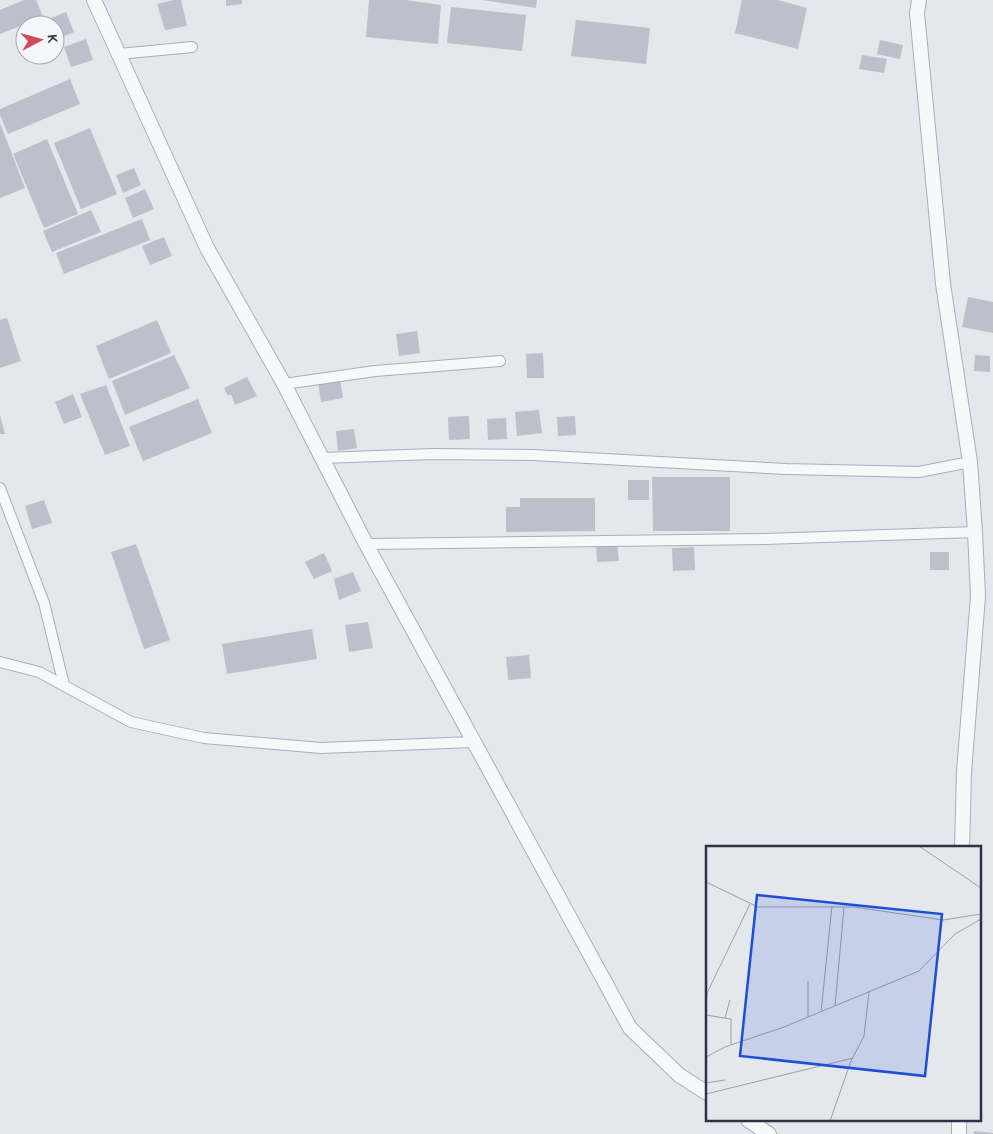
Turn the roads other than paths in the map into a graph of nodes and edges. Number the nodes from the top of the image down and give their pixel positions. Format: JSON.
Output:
{"nodes":[{"id":1,"x":94,"y":0,"type":"edge"},
{"id":2,"x":919,"y":0,"type":"edge"},
{"id":3,"x":192,"y":46,"type":"dead end"},
{"id":4,"x":119,"y":54,"type":"junction"},
{"id":5,"x":500,"y":361,"type":"dead end"},
{"id":6,"x":284,"y":384,"type":"junction"},
{"id":7,"x":322,"y":458,"type":"junction"},
{"id":8,"x":970,"y":462,"type":"junction"},
{"id":9,"x":0,"y":488,"type":"edge"},
{"id":10,"x":975,"y":532,"type":"junction"},
{"id":11,"x":366,"y":544,"type":"junction"},
{"id":12,"x":0,"y":662,"type":"edge"},
{"id":13,"x":64,"y":686,"type":"junction"},
{"id":14,"x":473,"y":742,"type":"junction"},
{"id":15,"x":962,"y":846,"type":"edge"},
{"id":16,"x":706,"y":1092,"type":"edge"},
{"id":17,"x":751,"y":1122,"type":"edge"},
{"id":18,"x":769,"y":1134,"type":"edge"}],
"edges":[{"from":1,"to":4,"type":"street"},
{"from":2,"to":8,"type":"street"},
{"from":3,"to":4,"type":"street"},
{"from":4,"to":6,"type":"street"},
{"from":5,"to":6,"type":"street"},
{"from":6,"to":7,"type":"street"},
{"from":7,"to":8,"type":"street"},
{"from":7,"to":11,"type":"street"},
{"from":8,"to":10,"type":"street"},
{"from":9,"to":13,"type":"street"},
{"from":10,"to":11,"type":"street"},
{"from":10,"to":15,"type":"street"},
{"from":11,"to":14,"type":"street"},
{"from":12,"to":13,"type":"street"},
{"from":13,"to":14,"type":"street"},
{"from":14,"to":16,"type":"street"},
{"from":17,"to":18,"type":"street"}]}
